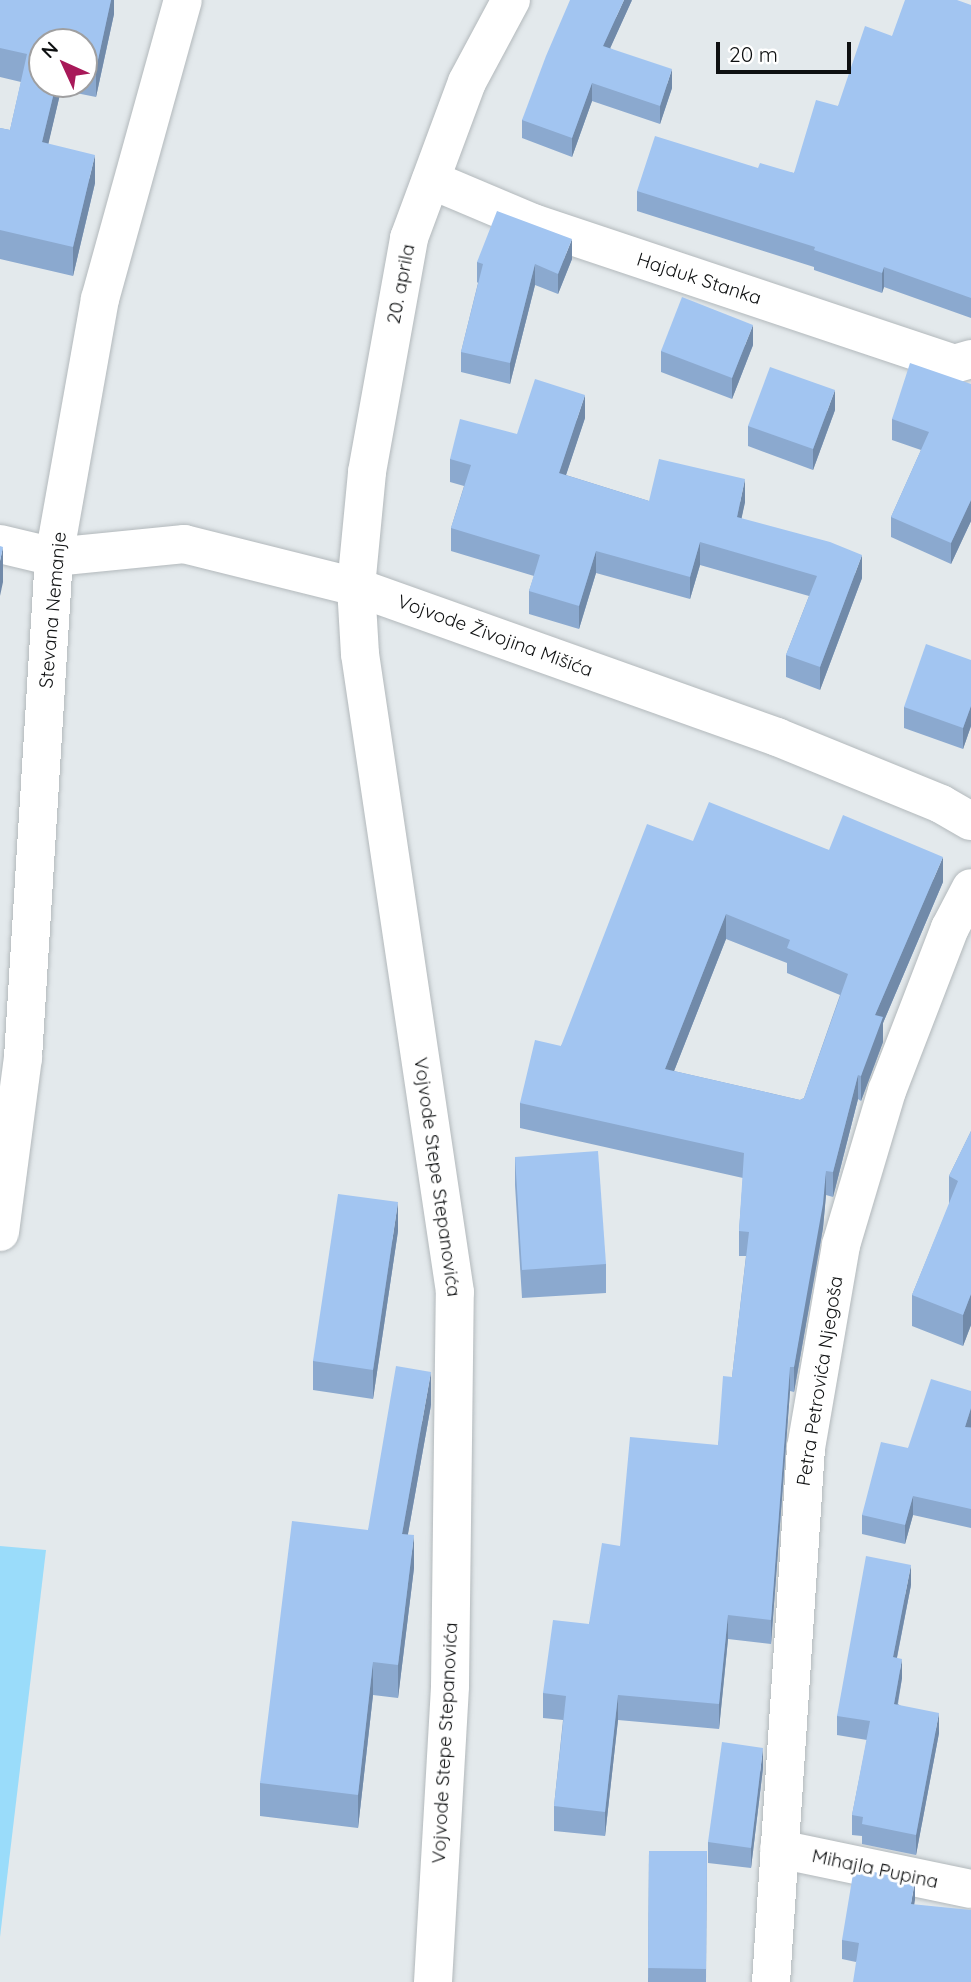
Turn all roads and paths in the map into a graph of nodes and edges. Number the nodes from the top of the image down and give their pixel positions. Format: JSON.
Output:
{"nodes":[{"id":1,"x":183,"y":0,"type":"edge"},
{"id":2,"x":511,"y":0,"type":"edge"},
{"id":3,"x":431,"y":180,"type":"junction"},
{"id":4,"x":971,"y":359,"type":"edge"},
{"id":5,"x":0,"y":544,"type":"edge"},
{"id":6,"x":54,"y":557,"type":"junction"},
{"id":7,"x":356,"y":587,"type":"junction"},
{"id":8,"x":971,"y":821,"type":"edge"},
{"id":9,"x":971,"y":888,"type":"edge"},
{"id":10,"x":0,"y":1232,"type":"edge"},
{"id":11,"x":779,"y":1849,"type":"junction"},
{"id":12,"x":971,"y":1889,"type":"edge"},
{"id":13,"x":433,"y":1982,"type":"edge"},
{"id":14,"x":771,"y":1982,"type":"edge"}],
"edges":[{"from":1,"to":6,"type":"street","name":"Stevana Nemanje"},
{"from":2,"to":3,"type":"street","name":"20. aprila"},
{"from":3,"to":4,"type":"street","name":"Hajduk Stanka"},
{"from":3,"to":7,"type":"street","name":"20. aprila"},
{"from":5,"to":6,"type":"street","name":"Vojvode Živojina Mišića"},
{"from":6,"to":7,"type":"street","name":"Vojvode Živojina Mišića"},
{"from":6,"to":10,"type":"street","name":"Stevana Nemanje"},
{"from":7,"to":8,"type":"street","name":"Vojvode Živojina Mišića"},
{"from":7,"to":13,"type":"street","name":"Vojvode Stepe Stepanovića"},
{"from":9,"to":11,"type":"street","name":"Petra Petrovića Njegoša"},
{"from":11,"to":12,"type":"street","name":"Mihajla Pupina"},
{"from":11,"to":14,"type":"street","name":"Petra Petrovića Njegoša"}]}
